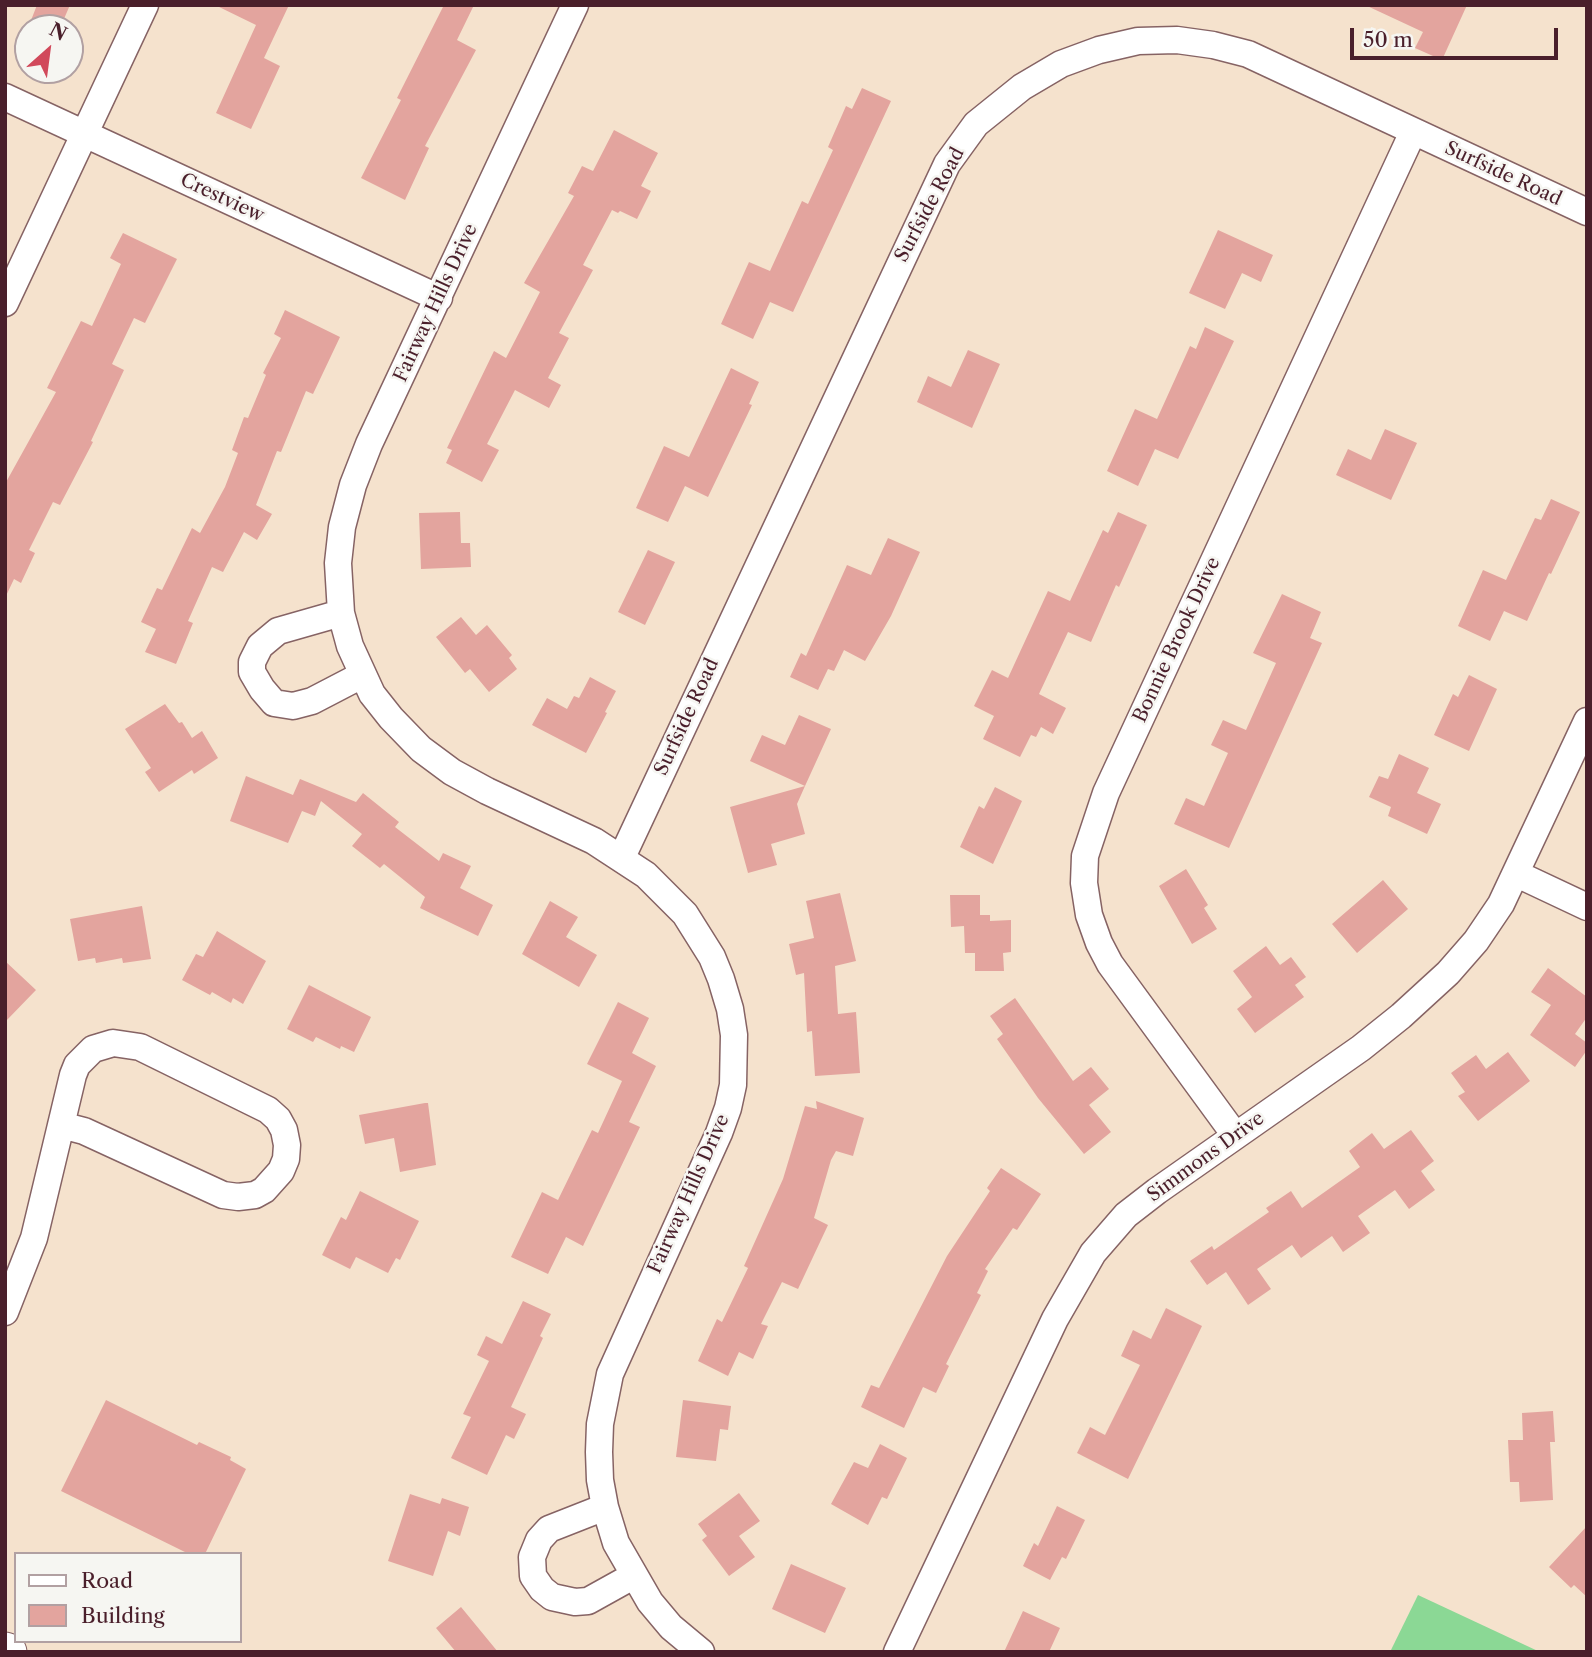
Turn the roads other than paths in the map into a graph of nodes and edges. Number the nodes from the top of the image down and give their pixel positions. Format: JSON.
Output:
{"nodes":[{"id":1,"x":145,"y":5,"type":"edge"},
{"id":2,"x":575,"y":5,"type":"edge"},
{"id":3,"x":5,"y":97,"type":"edge"},
{"id":4,"x":1413,"y":132,"type":"junction"},
{"id":5,"x":86,"y":134,"type":"junction"},
{"id":6,"x":1587,"y":212,"type":"edge"},
{"id":7,"x":439,"y":299,"type":"junction"},
{"id":8,"x":5,"y":303,"type":"edge"},
{"id":9,"x":341,"y":613,"type":"junction"},
{"id":10,"x":362,"y":676,"type":"junction"},
{"id":11,"x":1587,"y":721,"type":"edge"},
{"id":12,"x":622,"y":857,"type":"junction"},
{"id":13,"x":1517,"y":874,"type":"junction"},
{"id":14,"x":1587,"y":907,"type":"edge"},
{"id":15,"x":61,"y":1125,"type":"junction"},
{"id":16,"x":1235,"y":1135,"type":"junction"},
{"id":17,"x":5,"y":1312,"type":"edge"},
{"id":18,"x":605,"y":1507,"type":"junction"},
{"id":19,"x":633,"y":1576,"type":"junction"},
{"id":20,"x":701,"y":1652,"type":"edge"},
{"id":21,"x":897,"y":1652,"type":"edge"}],
"edges":[{"from":1,"to":5,"type":"street"},
{"from":2,"to":7,"type":"street","name":"Fairway Hills Drive"},
{"from":3,"to":5,"type":"street","name":"Crestview"},
{"from":4,"to":6,"type":"street","name":"Surfside Road"},
{"from":4,"to":12,"type":"street","name":"Surfside Road"},
{"from":4,"to":16,"type":"street","name":"Bonnie Brook Drive"},
{"from":5,"to":7,"type":"street","name":"Crestview"},
{"from":5,"to":8,"type":"street"},
{"from":7,"to":9,"type":"street","name":"Fairway Hills Drive"},
{"from":9,"to":10,"type":"street","name":"Fairway Hills Drive"},
{"from":9,"to":10,"type":"street"},
{"from":10,"to":12,"type":"street","name":"Fairway Hills Drive"},
{"from":11,"to":13,"type":"street","name":"Simmons Drive"},
{"from":12,"to":18,"type":"street","name":"Fairway Hills Drive"},
{"from":13,"to":14,"type":"street"},
{"from":13,"to":16,"type":"street","name":"Simmons Drive"},
{"from":15,"to":15,"type":"street"},
{"from":15,"to":17,"type":"street"},
{"from":16,"to":21,"type":"street","name":"Simmons Drive"},
{"from":18,"to":19,"type":"street","name":"Fairway Hills Drive"},
{"from":18,"to":19,"type":"street"},
{"from":19,"to":20,"type":"street","name":"Fairway Hills Drive"}]}
